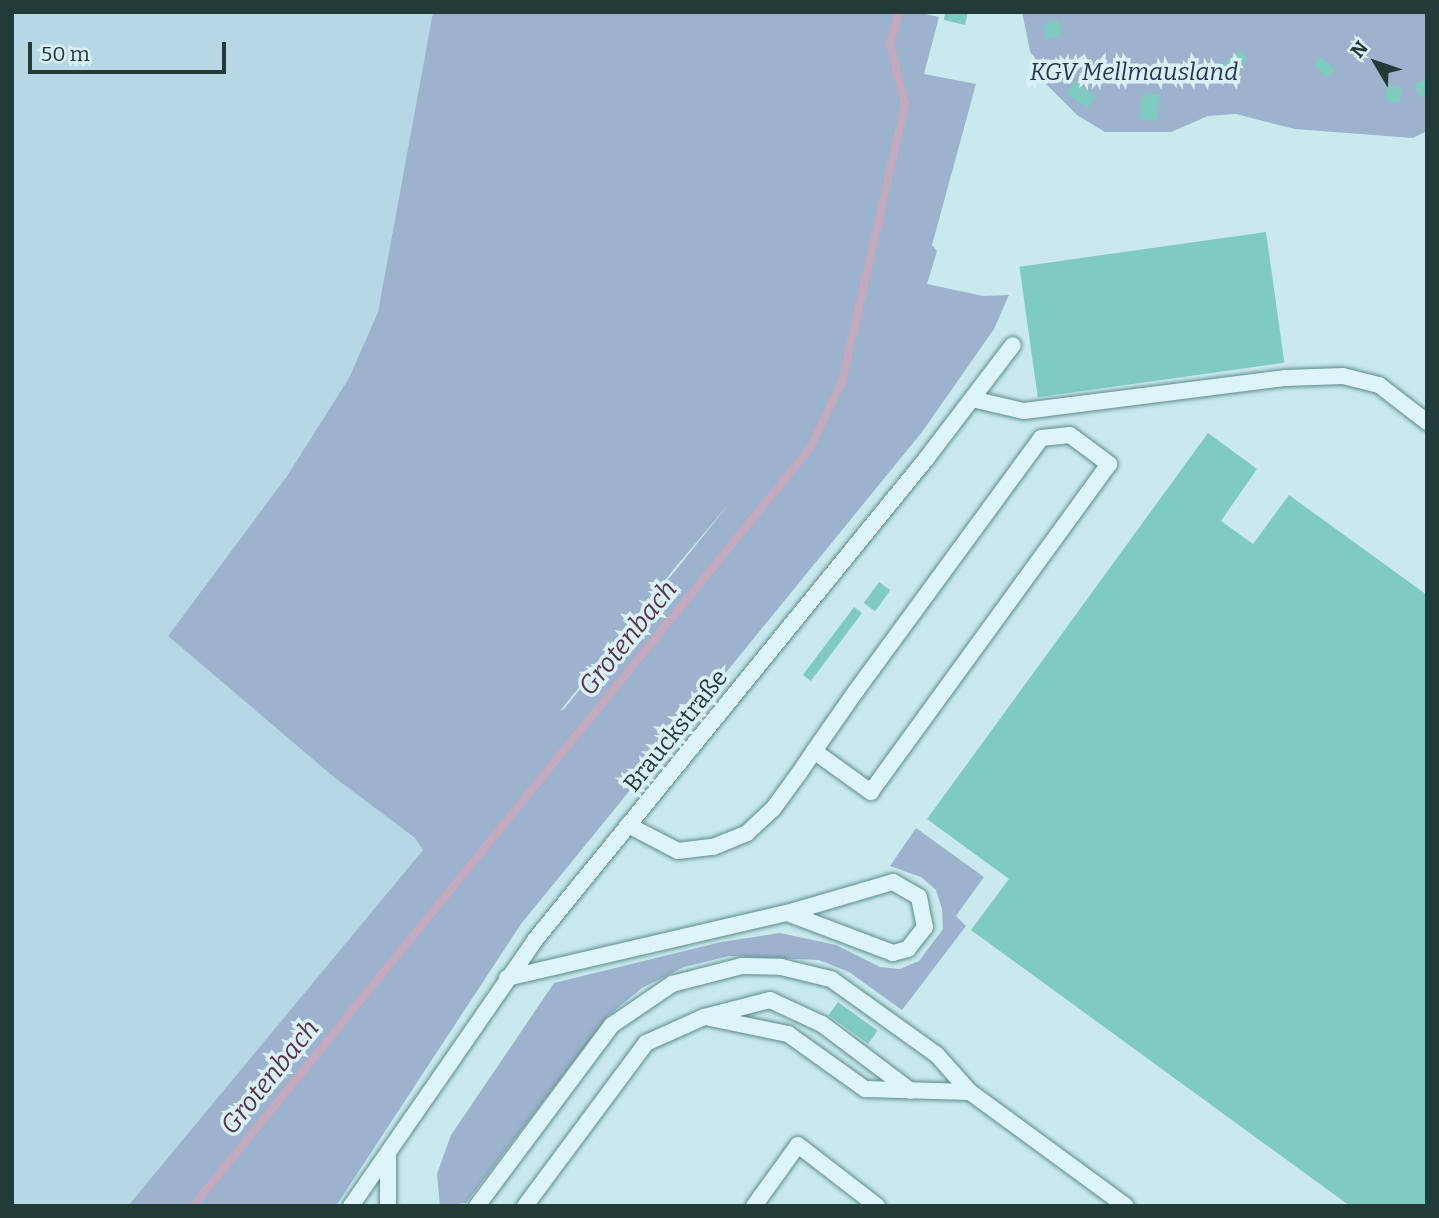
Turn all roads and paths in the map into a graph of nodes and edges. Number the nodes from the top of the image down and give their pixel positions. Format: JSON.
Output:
{"nodes":[{"id":1,"x":1013,"y":345,"type":"dead end"},
{"id":2,"x":972,"y":398,"type":"junction"},
{"id":3,"x":1427,"y":422,"type":"edge"},
{"id":4,"x":814,"y":751,"type":"junction"},
{"id":5,"x":628,"y":825,"type":"junction"},
{"id":6,"x":787,"y":913,"type":"junction"},
{"id":7,"x":507,"y":978,"type":"junction"},
{"id":8,"x":704,"y":1017,"type":"junction"},
{"id":9,"x":911,"y":1091,"type":"junction"},
{"id":10,"x":970,"y":1092,"type":"junction"},
{"id":11,"x":388,"y":1156,"type":"junction"},
{"id":12,"x":351,"y":1206,"type":"edge"},
{"id":13,"x":388,"y":1206,"type":"edge"},
{"id":14,"x":477,"y":1206,"type":"edge"},
{"id":15,"x":526,"y":1206,"type":"edge"},
{"id":16,"x":754,"y":1206,"type":"edge"},
{"id":17,"x":877,"y":1206,"type":"edge"},
{"id":18,"x":1126,"y":1206,"type":"edge"}],
"edges":[{"from":1,"to":2,"type":"lane","name":"Brauckstraße"},
{"from":2,"to":3,"type":"lane"},
{"from":2,"to":5,"type":"lane","name":"Brauckstraße"},
{"from":4,"to":4,"type":"lane"},
{"from":4,"to":5,"type":"lane"},
{"from":5,"to":7,"type":"lane","name":"Brauckstraße"},
{"from":6,"to":6,"type":"lane"},
{"from":6,"to":7,"type":"lane"},
{"from":7,"to":11,"type":"lane","name":"Brauckstraße"},
{"from":8,"to":9,"type":"lane"},
{"from":8,"to":9,"type":"lane"},
{"from":8,"to":15,"type":"lane"},
{"from":9,"to":10,"type":"lane"},
{"from":10,"to":14,"type":"lane"},
{"from":10,"to":18,"type":"lane"},
{"from":11,"to":12,"type":"lane","name":"Brauckstraße"},
{"from":11,"to":13,"type":"lane"},
{"from":16,"to":17,"type":"lane"}]}
